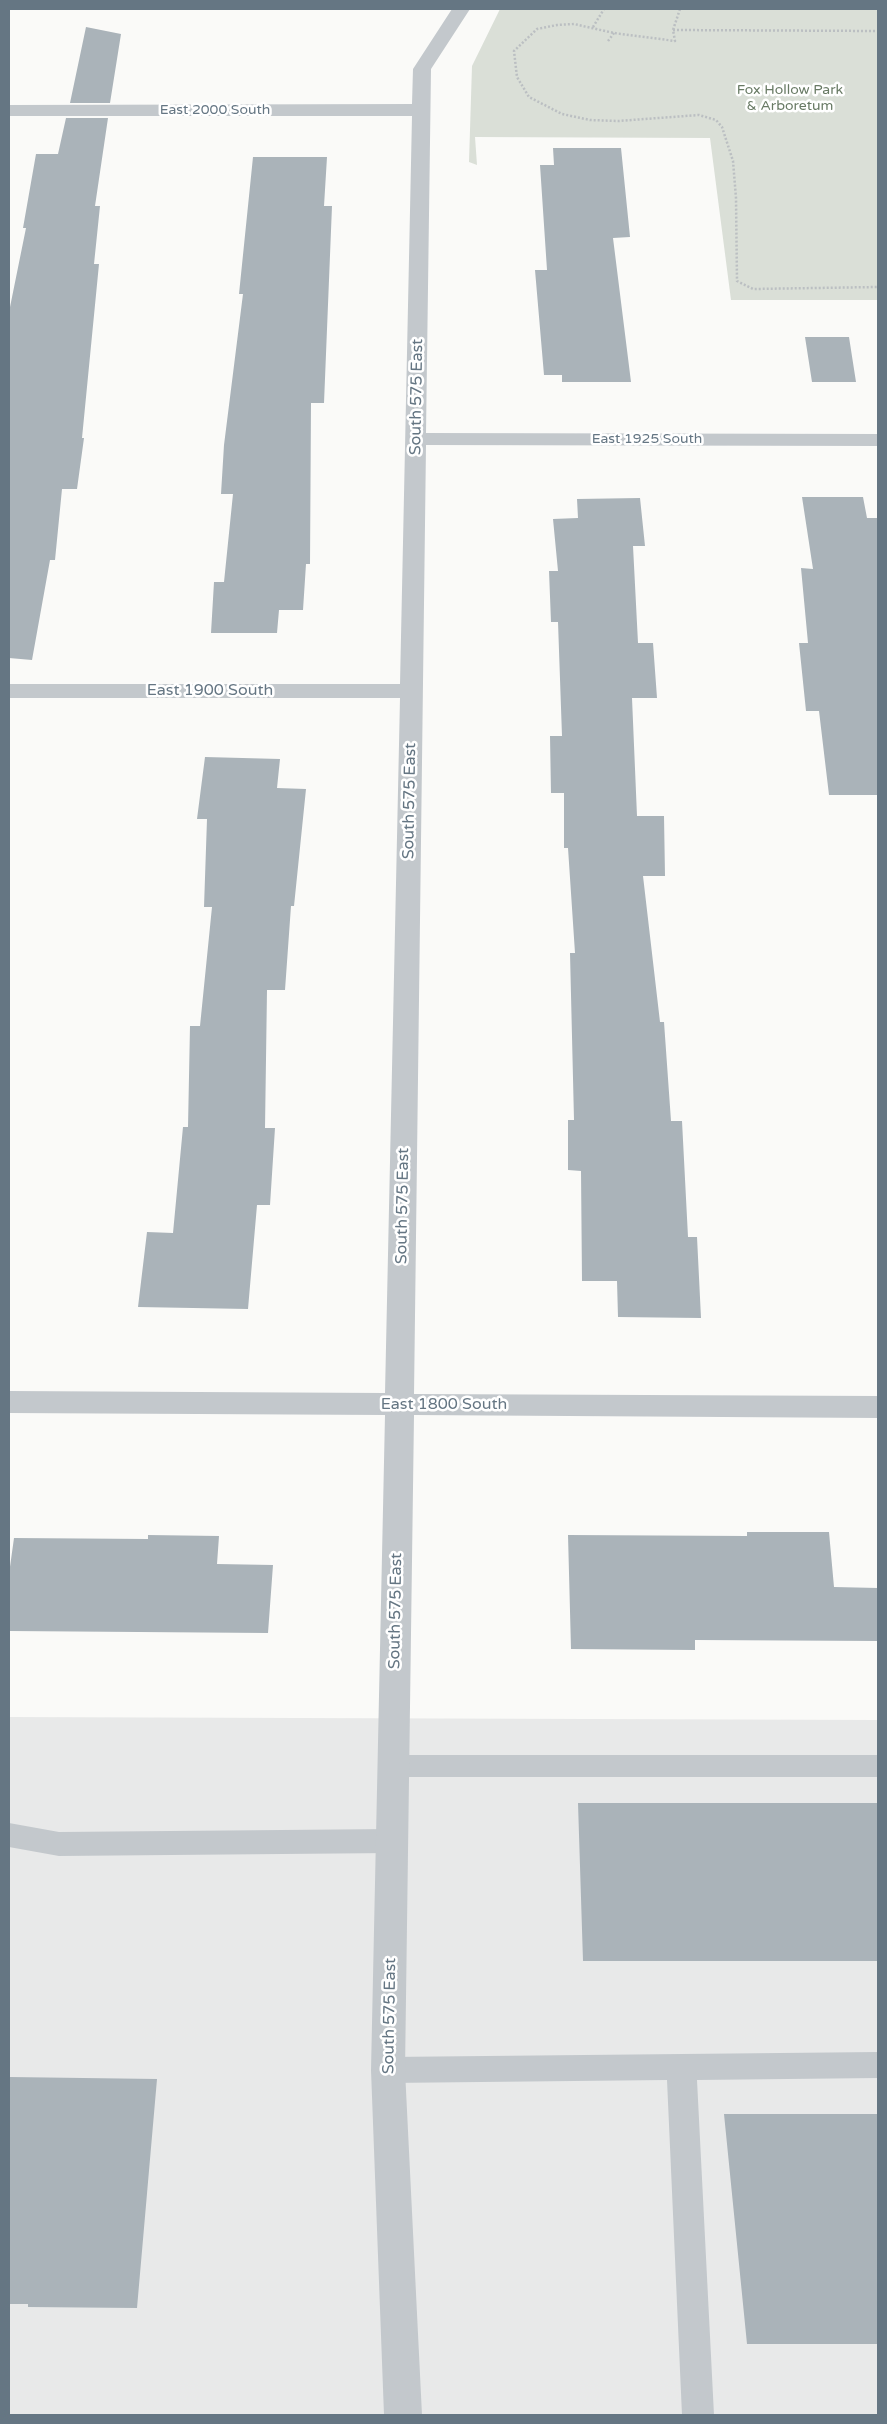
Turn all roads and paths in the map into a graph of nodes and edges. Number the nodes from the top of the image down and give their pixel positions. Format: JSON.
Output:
{"nodes":[{"id":1,"x":461,"y":9,"type":"edge"},
{"id":2,"x":604,"y":9,"type":"edge"},
{"id":3,"x":680,"y":9,"type":"edge"},
{"id":4,"x":593,"y":27,"type":"junction"},
{"id":5,"x":673,"y":30,"type":"junction"},
{"id":6,"x":878,"y":31,"type":"edge"},
{"id":7,"x":614,"y":33,"type":"junction"},
{"id":8,"x":608,"y":41,"type":"dead end"},
{"id":9,"x":9,"y":110,"type":"edge"},
{"id":10,"x":422,"y":110,"type":"junction"},
{"id":11,"x":878,"y":287,"type":"edge"},
{"id":12,"x":416,"y":439,"type":"junction"},
{"id":13,"x":878,"y":440,"type":"edge"},
{"id":14,"x":9,"y":691,"type":"edge"},
{"id":15,"x":412,"y":691,"type":"junction"},
{"id":16,"x":9,"y":1402,"type":"edge"},
{"id":17,"x":400,"y":1404,"type":"junction"},
{"id":18,"x":878,"y":1408,"type":"edge"},
{"id":19,"x":394,"y":1766,"type":"junction"},
{"id":20,"x":878,"y":1766,"type":"edge"},
{"id":21,"x":9,"y":1835,"type":"edge"},
{"id":22,"x":393,"y":1841,"type":"junction"},
{"id":23,"x":878,"y":2065,"type":"edge"},
{"id":24,"x":681,"y":2067,"type":"junction"},
{"id":25,"x":388,"y":2070,"type":"junction"},
{"id":26,"x":403,"y":2415,"type":"edge"},
{"id":27,"x":698,"y":2415,"type":"edge"}],
"edges":[{"from":1,"to":10,"type":"street","name":"South 575 East"},
{"from":2,"to":4,"type":"path"},
{"from":3,"to":5,"type":"path"},
{"from":4,"to":7,"type":"path"},
{"from":4,"to":11,"type":"path"},
{"from":5,"to":6,"type":"path"},
{"from":5,"to":7,"type":"path"},
{"from":7,"to":8,"type":"path"},
{"from":9,"to":10,"type":"street","name":"East 2000 South"},
{"from":10,"to":12,"type":"street","name":"South 575 East"},
{"from":12,"to":13,"type":"street","name":"East 1925 South"},
{"from":12,"to":15,"type":"street","name":"South 575 East"},
{"from":14,"to":15,"type":"street","name":"East 1900 South"},
{"from":15,"to":17,"type":"street","name":"South 575 East"},
{"from":16,"to":17,"type":"street","name":"East 1800 South"},
{"from":17,"to":18,"type":"street","name":"East 1800 South"},
{"from":17,"to":19,"type":"street","name":"South 575 East"},
{"from":19,"to":20,"type":"lane"},
{"from":19,"to":22,"type":"street","name":"South 575 East"},
{"from":21,"to":22,"type":"lane"},
{"from":22,"to":25,"type":"street","name":"South 575 East"},
{"from":23,"to":24,"type":"lane"},
{"from":24,"to":25,"type":"lane"},
{"from":24,"to":27,"type":"lane"},
{"from":25,"to":26,"type":"street","name":"South 575 East"}]}
